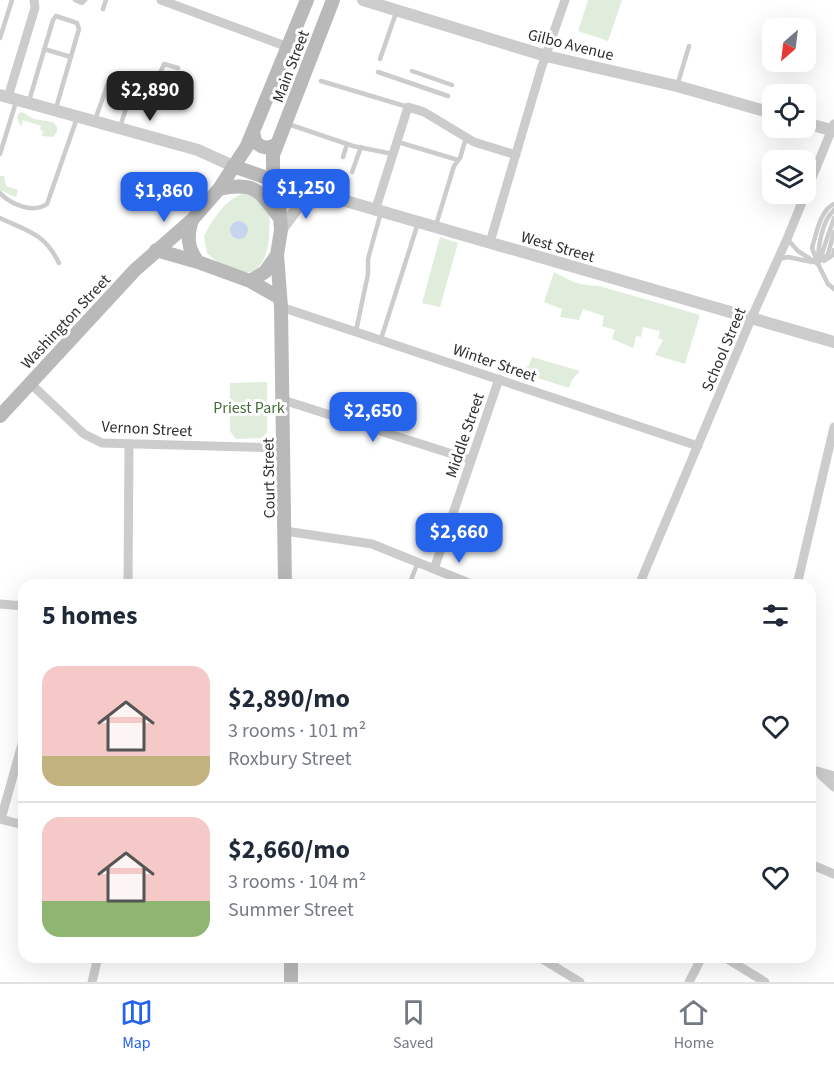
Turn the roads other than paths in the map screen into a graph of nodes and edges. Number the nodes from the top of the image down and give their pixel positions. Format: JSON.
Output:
{"nodes":[{"id":1,"x":12,"y":0,"type":"edge"},
{"id":2,"x":34,"y":0,"type":"edge"},
{"id":3,"x":75,"y":0,"type":"edge"},
{"id":4,"x":85,"y":0,"type":"edge"},
{"id":5,"x":106,"y":0,"type":"edge"},
{"id":6,"x":161,"y":0,"type":"edge"},
{"id":7,"x":307,"y":0,"type":"edge"},
{"id":8,"x":333,"y":0,"type":"edge"},
{"id":9,"x":363,"y":0,"type":"edge"},
{"id":10,"x":565,"y":0,"type":"edge"},
{"id":11,"x":103,"y":9,"type":"dead end"},
{"id":12,"x":396,"y":10,"type":"junction"},
{"id":13,"x":0,"y":38,"type":"edge"},
{"id":14,"x":690,"y":46,"type":"dead end"},
{"id":15,"x":288,"y":47,"type":"junction"},
{"id":16,"x":44,"y":49,"type":"junction"},
{"id":17,"x":546,"y":56,"type":"junction"},
{"id":18,"x":71,"y":57,"type":"junction"},
{"id":19,"x":380,"y":59,"type":"dead end"},
{"id":20,"x":178,"y":68,"type":"dead end"},
{"id":21,"x":412,"y":71,"type":"dead end"},
{"id":22,"x":378,"y":72,"type":"dead end"},
{"id":23,"x":321,"y":81,"type":"dead end"},
{"id":24,"x":154,"y":85,"type":"junction"},
{"id":25,"x":452,"y":85,"type":"dead end"},
{"id":26,"x":678,"y":86,"type":"junction"},
{"id":27,"x":132,"y":90,"type":"junction"},
{"id":28,"x":179,"y":94,"type":"dead end"},
{"id":29,"x":448,"y":96,"type":"dead end"},
{"id":30,"x":13,"y":99,"type":"edge"},
{"id":31,"x":408,"y":107,"type":"junction"},
{"id":32,"x":762,"y":110,"type":"edge"},
{"id":33,"x":55,"y":111,"type":"junction"},
{"id":34,"x":77,"y":117,"type":"junction"},
{"id":35,"x":94,"y":122,"type":"junction"},
{"id":36,"x":286,"y":123,"type":"junction"},
{"id":37,"x":816,"y":125,"type":"edge"},
{"id":38,"x":119,"y":129,"type":"junction"},
{"id":39,"x":833,"y":129,"type":"edge"},
{"id":40,"x":253,"y":132,"type":"junction"},
{"id":41,"x":466,"y":138,"type":"junction"},
{"id":42,"x":397,"y":142,"type":"junction"},
{"id":43,"x":277,"y":144,"type":"junction"},
{"id":44,"x":347,"y":144,"type":"junction"},
{"id":45,"x":361,"y":147,"type":"junction"},
{"id":46,"x":0,"y":154,"type":"edge"},
{"id":47,"x":393,"y":154,"type":"junction"},
{"id":48,"x":516,"y":155,"type":"junction"},
{"id":49,"x":343,"y":157,"type":"dead end"},
{"id":50,"x":458,"y":160,"type":"junction"},
{"id":51,"x":233,"y":166,"type":"junction"},
{"id":52,"x":352,"y":171,"type":"dead end"},
{"id":53,"x":273,"y":180,"type":"junction"},
{"id":54,"x":219,"y":189,"type":"junction"},
{"id":55,"x":0,"y":193,"type":"edge"},
{"id":56,"x":316,"y":193,"type":"junction"},
{"id":57,"x":834,"y":204,"type":"edge"},
{"id":58,"x":834,"y":210,"type":"edge"},
{"id":59,"x":378,"y":211,"type":"junction"},
{"id":60,"x":0,"y":218,"type":"edge"},
{"id":61,"x":834,"y":218,"type":"edge"},
{"id":62,"x":192,"y":220,"type":"junction"},
{"id":63,"x":418,"y":223,"type":"junction"},
{"id":64,"x":280,"y":224,"type":"junction"},
{"id":65,"x":436,"y":228,"type":"junction"},
{"id":66,"x":834,"y":232,"type":"edge"},
{"id":67,"x":787,"y":239,"type":"junction"},
{"id":68,"x":489,"y":242,"type":"junction"},
{"id":69,"x":156,"y":250,"type":"junction"},
{"id":70,"x":834,"y":250,"type":"edge"},
{"id":71,"x":277,"y":255,"type":"junction"},
{"id":72,"x":778,"y":259,"type":"junction"},
{"id":73,"x":198,"y":262,"type":"junction"},
{"id":74,"x":58,"y":263,"type":"dead end"},
{"id":75,"x":816,"y":263,"type":"junction"},
{"id":76,"x":250,"y":281,"type":"junction"},
{"id":77,"x":834,"y":289,"type":"edge"},
{"id":78,"x":281,"y":303,"type":"junction"},
{"id":79,"x":751,"y":319,"type":"junction"},
{"id":80,"x":356,"y":331,"type":"junction"},
{"id":81,"x":381,"y":339,"type":"junction"},
{"id":82,"x":834,"y":342,"type":"edge"},
{"id":83,"x":499,"y":379,"type":"junction"},
{"id":84,"x":30,"y":383,"type":"junction"},
{"id":85,"x":283,"y":400,"type":"junction"},
{"id":86,"x":2,"y":410,"type":"edge"},
{"id":87,"x":834,"y":427,"type":"edge"},
{"id":88,"x":129,"y":445,"type":"junction"},
{"id":89,"x":698,"y":446,"type":"junction"},
{"id":90,"x":284,"y":448,"type":"junction"},
{"id":91,"x":471,"y":460,"type":"junction"},
{"id":92,"x":285,"y":531,"type":"junction"},
{"id":93,"x":418,"y":562,"type":"junction"},
{"id":94,"x":434,"y":568,"type":"junction"},
{"id":95,"x":128,"y":579,"type":"edge"},
{"id":96,"x":285,"y":579,"type":"edge"},
{"id":97,"x":411,"y":579,"type":"edge"},
{"id":98,"x":460,"y":579,"type":"edge"},
{"id":99,"x":642,"y":579,"type":"edge"},
{"id":100,"x":798,"y":579,"type":"edge"},
{"id":101,"x":0,"y":604,"type":"edge"},
{"id":102,"x":18,"y":606,"type":"edge"},
{"id":103,"x":18,"y":758,"type":"edge"},
{"id":104,"x":816,"y":771,"type":"edge"},
{"id":105,"x":816,"y":772,"type":"edge"},
{"id":106,"x":834,"y":776,"type":"edge"},
{"id":107,"x":834,"y":787,"type":"edge"},
{"id":108,"x":0,"y":819,"type":"edge"},
{"id":109,"x":18,"y":824,"type":"edge"},
{"id":110,"x":816,"y":866,"type":"edge"},
{"id":111,"x":834,"y":874,"type":"edge"},
{"id":112,"x":97,"y":963,"type":"edge"},
{"id":113,"x":291,"y":963,"type":"edge"},
{"id":114,"x":549,"y":963,"type":"edge"},
{"id":115,"x":699,"y":963,"type":"edge"},
{"id":116,"x":734,"y":963,"type":"edge"},
{"id":117,"x":92,"y":982,"type":"edge"},
{"id":118,"x":291,"y":982,"type":"edge"},
{"id":119,"x":580,"y":982,"type":"edge"},
{"id":120,"x":689,"y":982,"type":"edge"},
{"id":121,"x":765,"y":982,"type":"edge"}],
"edges":[{"from":1,"to":13,"type":"lane"},
{"from":2,"to":30,"type":"street"},
{"from":3,"to":4,"type":"lane"},
{"from":5,"to":11,"type":"lane"},
{"from":6,"to":15,"type":"street"},
{"from":7,"to":15,"type":"main road","name":"Main Street"},
{"from":8,"to":36,"type":"main road","name":"Main Street"},
{"from":9,"to":12,"type":"street","name":"Gilbo Avenue"},
{"from":10,"to":17,"type":"street"},
{"from":12,"to":17,"type":"street","name":"Gilbo Avenue"},
{"from":12,"to":19,"type":"lane"},
{"from":14,"to":26,"type":"lane"},
{"from":15,"to":40,"type":"main road","name":"Main Street"},
{"from":16,"to":18,"type":"lane"},
{"from":16,"to":18,"type":"lane"},
{"from":16,"to":30,"type":"lane"},
{"from":17,"to":26,"type":"street","name":"Gilbo Avenue"},
{"from":17,"to":48,"type":"street"},
{"from":18,"to":33,"type":"lane"},
{"from":20,"to":24,"type":"lane"},
{"from":21,"to":25,"type":"lane"},
{"from":22,"to":29,"type":"lane"},
{"from":23,"to":31,"type":"lane"},
{"from":24,"to":27,"type":"lane"},
{"from":24,"to":28,"type":"lane"},
{"from":26,"to":32,"type":"street","name":"Gilbo Avenue"},
{"from":27,"to":35,"type":"lane"},
{"from":27,"to":38,"type":"lane"},
{"from":30,"to":33,"type":"street"},
{"from":30,"to":46,"type":"lane"},
{"from":31,"to":41,"type":"street"},
{"from":31,"to":42,"type":"street"},
{"from":33,"to":34,"type":"street"},
{"from":34,"to":35,"type":"street"},
{"from":34,"to":55,"type":"lane"},
{"from":35,"to":38,"type":"street"},
{"from":36,"to":43,"type":"main road","name":"Main Street"},
{"from":36,"to":44,"type":"lane"},
{"from":37,"to":39,"type":"street"},
{"from":38,"to":51,"type":"street"},
{"from":39,"to":67,"type":"street","name":"School Street"},
{"from":40,"to":43,"type":"main road"},
{"from":40,"to":51,"type":"main road","name":"Main Street"},
{"from":41,"to":48,"type":"street"},
{"from":41,"to":50,"type":"lane"},
{"from":42,"to":47,"type":"street"},
{"from":42,"to":50,"type":"lane"},
{"from":43,"to":53,"type":"main road","name":"Main Street"},
{"from":44,"to":45,"type":"lane"},
{"from":44,"to":49,"type":"lane"},
{"from":45,"to":47,"type":"lane"},
{"from":45,"to":52,"type":"lane"},
{"from":47,"to":59,"type":"street"},
{"from":48,"to":68,"type":"street"},
{"from":50,"to":65,"type":"lane"},
{"from":51,"to":53,"type":"main road"},
{"from":51,"to":54,"type":"main road","name":"Main Street"},
{"from":53,"to":56,"type":"street","name":"West Street"},
{"from":53,"to":64,"type":"main road","name":"Main Street"},
{"from":54,"to":62,"type":"main road"},
{"from":54,"to":64,"type":"main road"},
{"from":56,"to":59,"type":"street","name":"West Street"},
{"from":56,"to":64,"type":"street"},
{"from":57,"to":75,"type":"lane"},
{"from":58,"to":75,"type":"lane"},
{"from":59,"to":63,"type":"street","name":"West Street"},
{"from":59,"to":80,"type":"lane"},
{"from":60,"to":74,"type":"lane"},
{"from":61,"to":75,"type":"lane"},
{"from":62,"to":69,"type":"main road","name":"Washington Street"},
{"from":62,"to":73,"type":"main road"},
{"from":63,"to":65,"type":"street","name":"West Street"},
{"from":63,"to":81,"type":"lane"},
{"from":64,"to":71,"type":"main road"},
{"from":65,"to":68,"type":"street","name":"West Street"},
{"from":66,"to":75,"type":"lane"},
{"from":67,"to":72,"type":"street","name":"School Street"},
{"from":67,"to":75,"type":"lane"},
{"from":68,"to":79,"type":"street","name":"West Street"},
{"from":69,"to":73,"type":"main road"},
{"from":69,"to":84,"type":"main road","name":"Washington Street"},
{"from":70,"to":75,"type":"lane"},
{"from":71,"to":76,"type":"main road"},
{"from":71,"to":78,"type":"main road","name":"Court Street"},
{"from":72,"to":75,"type":"lane"},
{"from":72,"to":79,"type":"street","name":"School Street"},
{"from":73,"to":76,"type":"main road"},
{"from":75,"to":77,"type":"lane"},
{"from":76,"to":78,"type":"main road"},
{"from":78,"to":80,"type":"street","name":"Winter Street"},
{"from":78,"to":85,"type":"main road","name":"Court Street"},
{"from":79,"to":82,"type":"street","name":"West Street"},
{"from":79,"to":89,"type":"street","name":"School Street"},
{"from":80,"to":81,"type":"street","name":"Winter Street"},
{"from":81,"to":83,"type":"street","name":"Winter Street"},
{"from":83,"to":89,"type":"street","name":"Winter Street"},
{"from":83,"to":91,"type":"street","name":"Middle Street"},
{"from":84,"to":86,"type":"main road","name":"Washington Street"},
{"from":84,"to":88,"type":"street","name":"Vernon Street"},
{"from":85,"to":90,"type":"main road","name":"Court Street"},
{"from":85,"to":91,"type":"street"},
{"from":87,"to":100,"type":"street"},
{"from":88,"to":90,"type":"street","name":"Vernon Street"},
{"from":88,"to":95,"type":"street"},
{"from":89,"to":99,"type":"street","name":"School Street"},
{"from":90,"to":92,"type":"main road","name":"Court Street"},
{"from":91,"to":94,"type":"street","name":"Middle Street"},
{"from":92,"to":93,"type":"street"},
{"from":92,"to":96,"type":"main road","name":"Court Street"},
{"from":93,"to":94,"type":"street"},
{"from":93,"to":97,"type":"lane"},
{"from":94,"to":98,"type":"street"},
{"from":101,"to":102,"type":"street"},
{"from":103,"to":108,"type":"street"},
{"from":104,"to":106,"type":"street"},
{"from":105,"to":107,"type":"street"},
{"from":108,"to":109,"type":"street"},
{"from":110,"to":111,"type":"street"},
{"from":112,"to":117,"type":"street"},
{"from":113,"to":118,"type":"main road"},
{"from":114,"to":119,"type":"street"},
{"from":115,"to":120,"type":"street"},
{"from":116,"to":121,"type":"street"}]}
